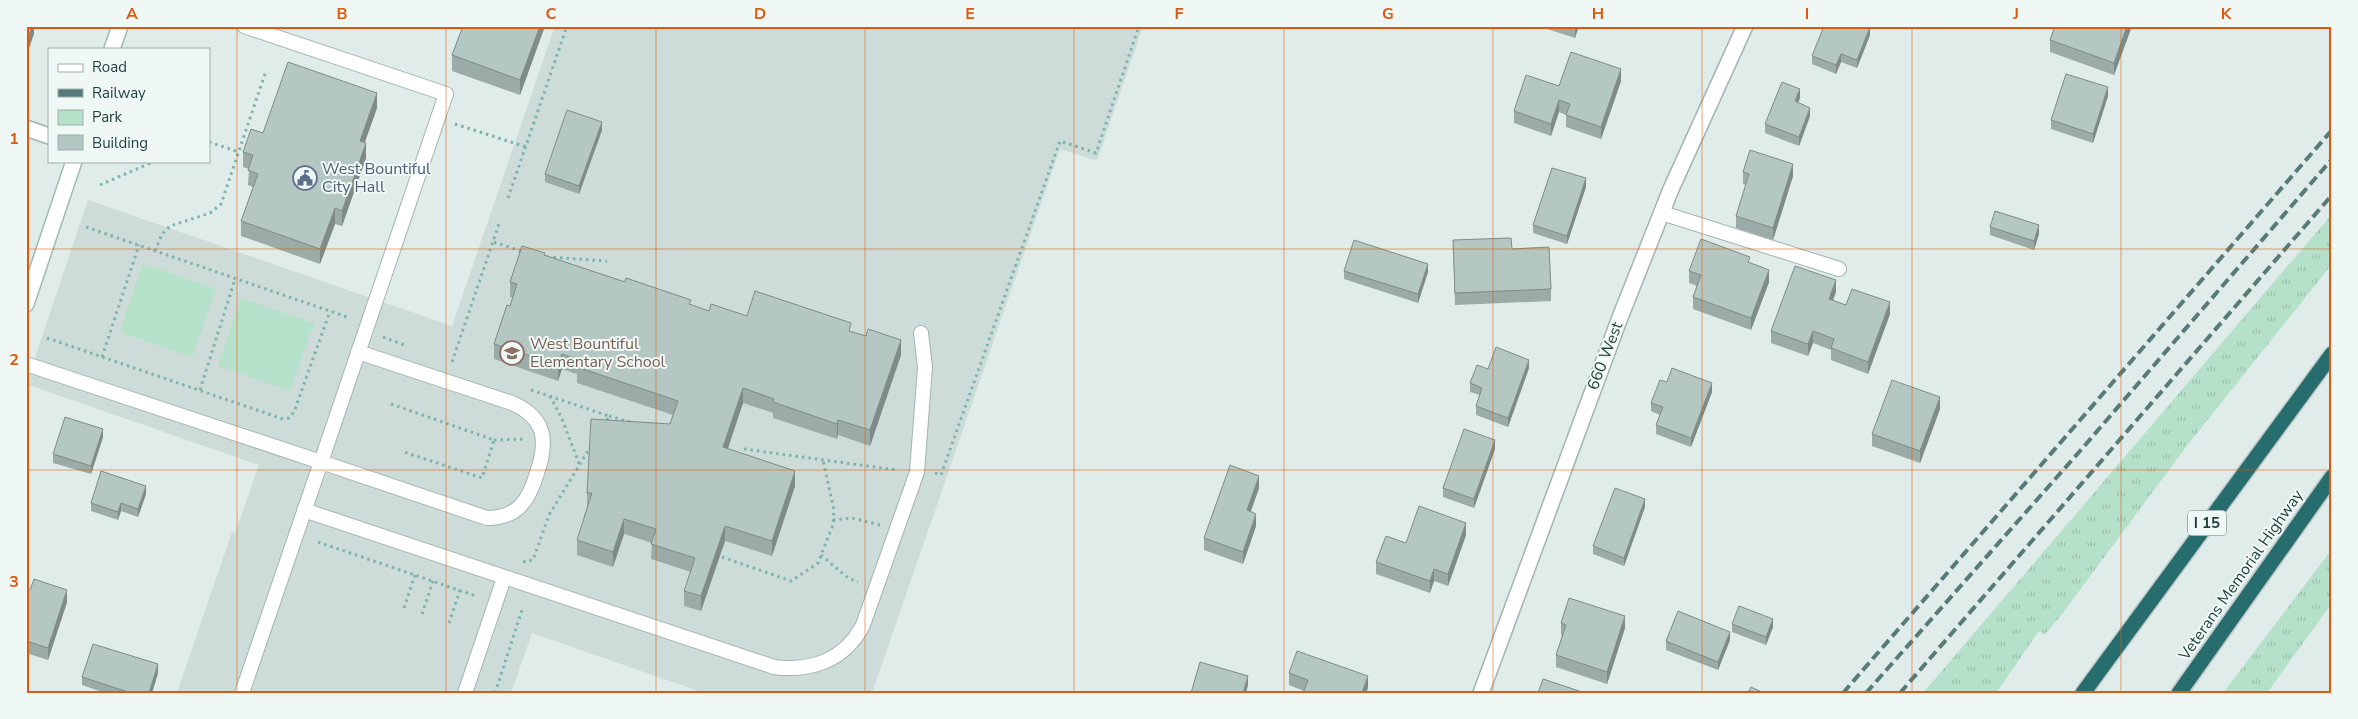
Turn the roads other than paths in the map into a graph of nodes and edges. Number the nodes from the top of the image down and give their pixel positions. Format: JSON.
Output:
{"nodes":[{"id":1,"x":120,"y":26,"type":"edge"},
{"id":2,"x":244,"y":26,"type":"edge"},
{"id":3,"x":1746,"y":26,"type":"edge"},
{"id":4,"x":112,"y":48,"type":"edge"},
{"id":5,"x":26,"y":128,"type":"edge"},
{"id":6,"x":48,"y":136,"type":"edge"},
{"id":7,"x":74,"y":162,"type":"edge"},
{"id":8,"x":1662,"y":213,"type":"junction"},
{"id":9,"x":1840,"y":269,"type":"dead end"},
{"id":10,"x":26,"y":304,"type":"edge"},
{"id":11,"x":921,"y":334,"type":"dead end"},
{"id":12,"x":358,"y":352,"type":"junction"},
{"id":13,"x":2332,"y":354,"type":"edge"},
{"id":14,"x":26,"y":364,"type":"edge"},
{"id":15,"x":321,"y":462,"type":"junction"},
{"id":16,"x":2332,"y":476,"type":"edge"},
{"id":17,"x":304,"y":510,"type":"junction"},
{"id":18,"x":504,"y":578,"type":"junction"},
{"id":19,"x":242,"y":693,"type":"edge"},
{"id":20,"x":465,"y":693,"type":"edge"},
{"id":21,"x":1481,"y":693,"type":"edge"},
{"id":22,"x":2083,"y":693,"type":"edge"},
{"id":23,"x":2179,"y":693,"type":"edge"}],
"edges":[{"from":1,"to":4,"type":"street"},
{"from":2,"to":12,"type":"lane"},
{"from":3,"to":8,"type":"street","name":"660 West"},
{"from":5,"to":6,"type":"street"},
{"from":7,"to":10,"type":"street"},
{"from":8,"to":9,"type":"lane"},
{"from":8,"to":21,"type":"street","name":"660 West"},
{"from":11,"to":18,"type":"lane"},
{"from":12,"to":15,"type":"lane"},
{"from":12,"to":15,"type":"lane"},
{"from":13,"to":22,"type":"highway","number":"I 15"},
{"from":14,"to":15,"type":"lane"},
{"from":15,"to":17,"type":"lane"},
{"from":16,"to":23,"type":"highway","name":"Veterans Memorial Highway"},
{"from":17,"to":18,"type":"lane"},
{"from":17,"to":19,"type":"lane"},
{"from":18,"to":20,"type":"lane"}]}
